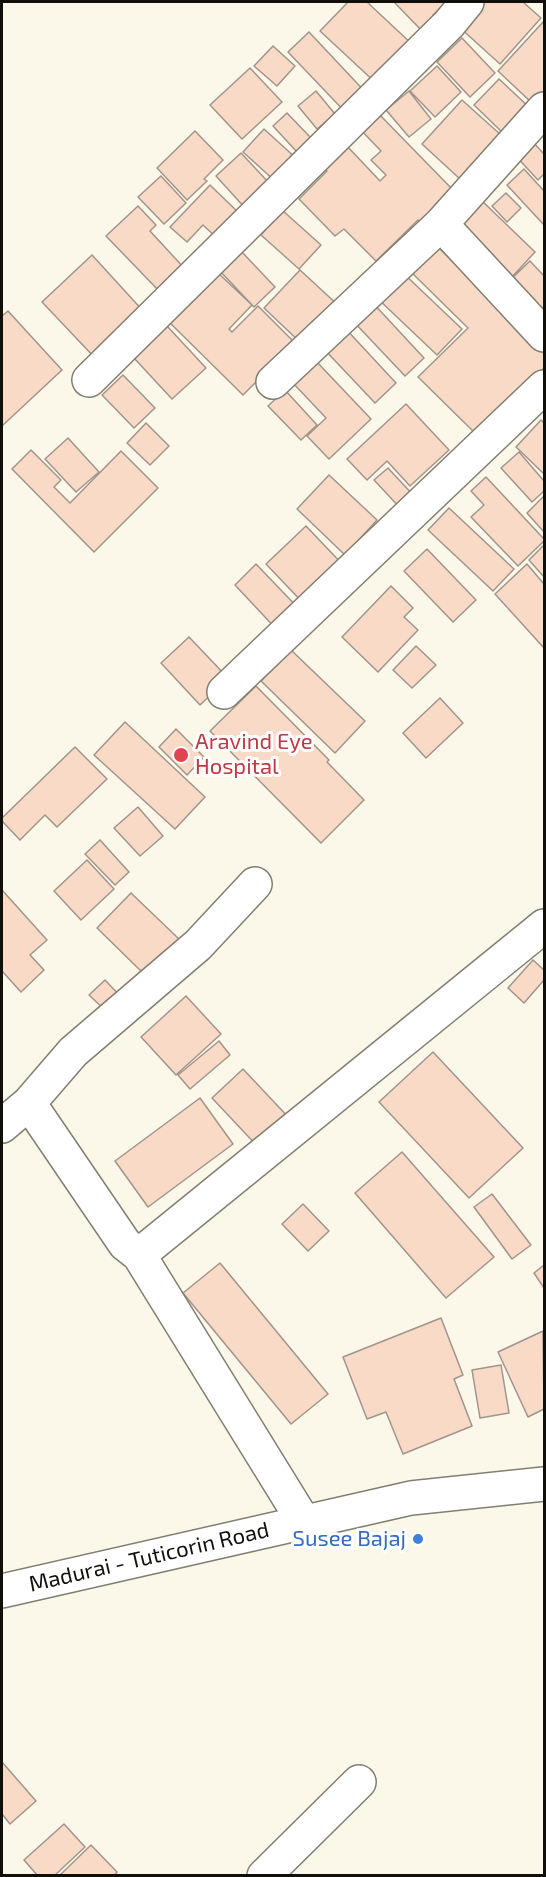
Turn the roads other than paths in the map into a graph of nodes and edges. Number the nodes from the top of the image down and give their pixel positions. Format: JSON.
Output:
{"nodes":[{"id":1,"x":467,"y":2,"type":"edge"},
{"id":2,"x":544,"y":109,"type":"edge"},
{"id":3,"x":441,"y":224,"type":"junction"},
{"id":4,"x":544,"y":335,"type":"edge"},
{"id":5,"x":89,"y":380,"type":"dead end"},
{"id":6,"x":273,"y":381,"type":"dead end"},
{"id":7,"x":544,"y":387,"type":"edge"},
{"id":8,"x":225,"y":692,"type":"dead end"},
{"id":9,"x":255,"y":884,"type":"dead end"},
{"id":10,"x":544,"y":926,"type":"edge"},
{"id":11,"x":29,"y":1103,"type":"junction"},
{"id":12,"x":2,"y":1126,"type":"edge"},
{"id":13,"x":139,"y":1255,"type":"junction"},
{"id":14,"x":544,"y":1484,"type":"edge"},
{"id":15,"x":304,"y":1522,"type":"junction"},
{"id":16,"x":2,"y":1591,"type":"edge"},
{"id":17,"x":358,"y":1782,"type":"dead end"},
{"id":18,"x":264,"y":1875,"type":"edge"}],
"edges":[{"from":1,"to":5,"type":"street"},
{"from":2,"to":3,"type":"street"},
{"from":3,"to":4,"type":"street"},
{"from":3,"to":6,"type":"street"},
{"from":7,"to":8,"type":"street"},
{"from":9,"to":11,"type":"street"},
{"from":10,"to":13,"type":"street"},
{"from":11,"to":12,"type":"street"},
{"from":11,"to":13,"type":"street"},
{"from":13,"to":15,"type":"street"},
{"from":14,"to":15,"type":"street","name":"Madurai - Tuticorin Road"},
{"from":15,"to":16,"type":"street","name":"Madurai - Tuticorin Road"},
{"from":17,"to":18,"type":"street"}]}
